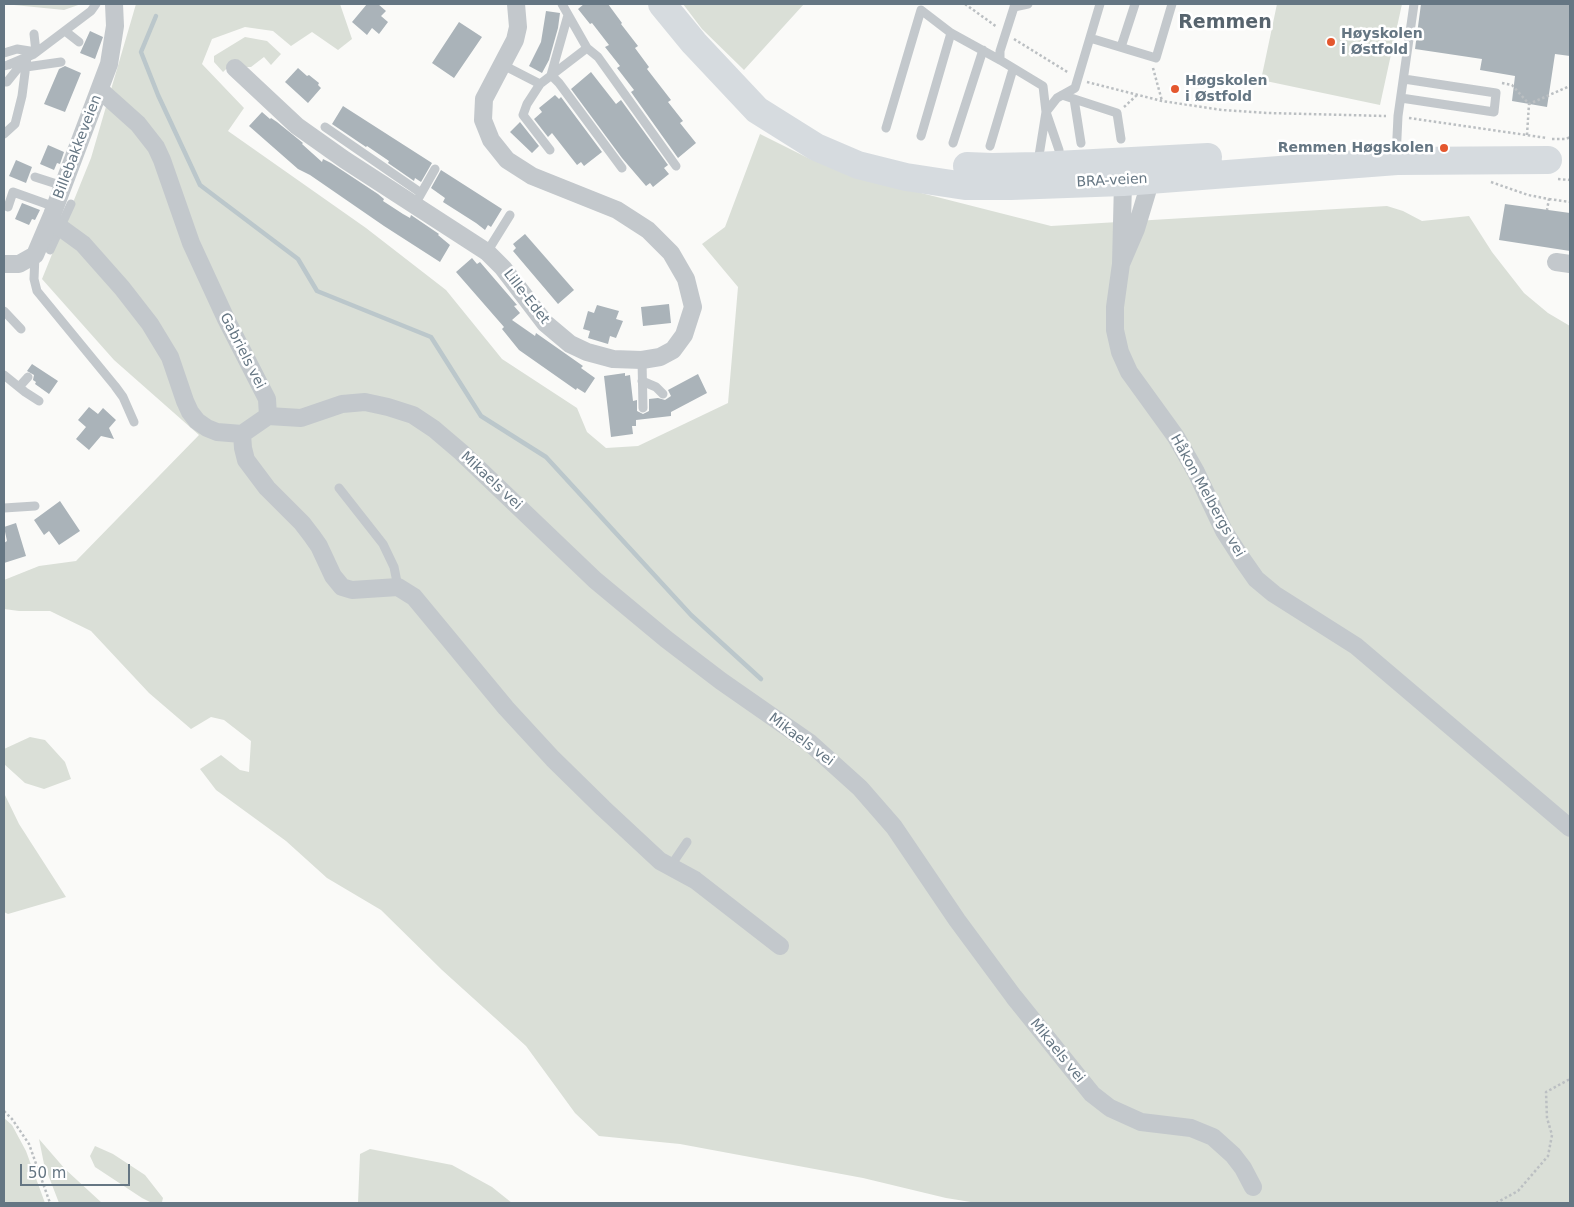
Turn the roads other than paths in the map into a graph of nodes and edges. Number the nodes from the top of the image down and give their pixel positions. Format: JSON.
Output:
{"nodes":[{"id":1,"x":96,"y":4,"type":"edge"},
{"id":2,"x":114,"y":4,"type":"edge"},
{"id":3,"x":516,"y":4,"type":"edge"},
{"id":4,"x":562,"y":4,"type":"edge"},
{"id":5,"x":662,"y":4,"type":"edge"},
{"id":6,"x":1028,"y":4,"type":"edge"},
{"id":7,"x":1100,"y":4,"type":"edge"},
{"id":8,"x":1135,"y":4,"type":"edge"},
{"id":9,"x":1172,"y":4,"type":"edge"},
{"id":10,"x":1414,"y":4,"type":"edge"},
{"id":11,"x":1014,"y":6,"type":"edge"},
{"id":12,"x":568,"y":15,"type":"junction"},
{"id":13,"x":65,"y":31,"type":"junction"},
{"id":14,"x":951,"y":33,"type":"junction"},
{"id":15,"x":34,"y":34,"type":"dead end"},
{"id":16,"x":1090,"y":38,"type":"junction"},
{"id":17,"x":79,"y":42,"type":"dead end"},
{"id":18,"x":1121,"y":47,"type":"junction"},
{"id":19,"x":587,"y":48,"type":"junction"},
{"id":20,"x":983,"y":50,"type":"junction"},
{"id":21,"x":36,"y":52,"type":"junction"},
{"id":22,"x":4,"y":53,"type":"edge"},
{"id":23,"x":27,"y":56,"type":"junction"},
{"id":24,"x":1000,"y":60,"type":"junction"},
{"id":25,"x":61,"y":62,"type":"dead end"},
{"id":26,"x":503,"y":65,"type":"junction"},
{"id":27,"x":4,"y":66,"type":"edge"},
{"id":28,"x":26,"y":67,"type":"junction"},
{"id":29,"x":235,"y":68,"type":"dead end"},
{"id":30,"x":1013,"y":69,"type":"junction"},
{"id":31,"x":551,"y":75,"type":"junction"},
{"id":32,"x":1404,"y":78,"type":"junction"},
{"id":33,"x":4,"y":82,"type":"edge"},
{"id":34,"x":540,"y":84,"type":"junction"},
{"id":35,"x":100,"y":90,"type":"junction"},
{"id":36,"x":1062,"y":95,"type":"junction"},
{"id":37,"x":1400,"y":98,"type":"junction"},
{"id":38,"x":1074,"y":99,"type":"junction"},
{"id":39,"x":1046,"y":112,"type":"junction"},
{"id":40,"x":325,"y":126,"type":"dead end"},
{"id":41,"x":886,"y":128,"type":"dead end"},
{"id":42,"x":4,"y":134,"type":"edge"},
{"id":43,"x":921,"y":136,"type":"dead end"},
{"id":44,"x":953,"y":143,"type":"dead end"},
{"id":45,"x":1081,"y":143,"type":"dead end"},
{"id":46,"x":990,"y":146,"type":"dead end"},
{"id":47,"x":550,"y":150,"type":"dead end"},
{"id":48,"x":1396,"y":156,"type":"junction"},
{"id":49,"x":1559,"y":161,"type":"edge"},
{"id":50,"x":1133,"y":165,"type":"junction"},
{"id":51,"x":676,"y":166,"type":"dead end"},
{"id":52,"x":622,"y":168,"type":"dead end"},
{"id":53,"x":372,"y":169,"type":"junction"},
{"id":54,"x":435,"y":169,"type":"dead end"},
{"id":55,"x":1049,"y":172,"type":"junction"},
{"id":56,"x":35,"y":177,"type":"dead end"},
{"id":57,"x":63,"y":186,"type":"junction"},
{"id":58,"x":417,"y":199,"type":"junction"},
{"id":59,"x":63,"y":206,"type":"junction"},
{"id":60,"x":8,"y":207,"type":"dead end"},
{"id":61,"x":510,"y":215,"type":"dead end"},
{"id":62,"x":61,"y":228,"type":"junction"},
{"id":63,"x":43,"y":252,"type":"junction"},
{"id":64,"x":487,"y":252,"type":"junction"},
{"id":65,"x":4,"y":264,"type":"edge"},
{"id":66,"x":1121,"y":264,"type":"junction"},
{"id":67,"x":4,"y":311,"type":"edge"},
{"id":68,"x":21,"y":329,"type":"dead end"},
{"id":69,"x":642,"y":360,"type":"junction"},
{"id":70,"x":4,"y":375,"type":"edge"},
{"id":71,"x":28,"y":377,"type":"dead end"},
{"id":72,"x":642,"y":382,"type":"junction"},
{"id":73,"x":19,"y":387,"type":"junction"},
{"id":74,"x":663,"y":394,"type":"dead end"},
{"id":75,"x":39,"y":401,"type":"dead end"},
{"id":76,"x":643,"y":408,"type":"dead end"},
{"id":77,"x":268,"y":416,"type":"junction"},
{"id":78,"x":134,"y":422,"type":"dead end"},
{"id":79,"x":242,"y":434,"type":"junction"},
{"id":80,"x":339,"y":488,"type":"dead end"},
{"id":81,"x":35,"y":506,"type":"dead end"},
{"id":82,"x":4,"y":508,"type":"edge"},
{"id":83,"x":398,"y":587,"type":"junction"},
{"id":84,"x":1570,"y":828,"type":"edge"},
{"id":85,"x":687,"y":842,"type":"dead end"},
{"id":86,"x":670,"y":867,"type":"junction"},
{"id":87,"x":780,"y":946,"type":"dead end"},
{"id":88,"x":1253,"y":1188,"type":"dead end"}],
"edges":[{"from":1,"to":13,"type":"lane"},
{"from":2,"to":35,"type":"street","name":"Billebakkeveien"},
{"from":3,"to":26,"type":"street","name":"Lille-Edet"},
{"from":4,"to":12,"type":"lane"},
{"from":5,"to":55,"type":"main road","name":"BRA-veien"},
{"from":6,"to":11,"type":"lane"},
{"from":7,"to":16,"type":"lane"},
{"from":8,"to":18,"type":"lane"},
{"from":9,"to":18,"type":"lane"},
{"from":10,"to":32,"type":"lane"},
{"from":11,"to":24,"type":"lane"},
{"from":12,"to":19,"type":"lane"},
{"from":12,"to":31,"type":"lane"},
{"from":13,"to":17,"type":"lane"},
{"from":13,"to":21,"type":"lane"},
{"from":14,"to":20,"type":"lane"},
{"from":14,"to":41,"type":"lane"},
{"from":14,"to":43,"type":"lane"},
{"from":15,"to":21,"type":"lane"},
{"from":16,"to":18,"type":"lane"},
{"from":16,"to":36,"type":"lane"},
{"from":19,"to":31,"type":"lane"},
{"from":19,"to":51,"type":"lane"},
{"from":20,"to":24,"type":"lane"},
{"from":20,"to":44,"type":"lane"},
{"from":21,"to":22,"type":"lane"},
{"from":21,"to":23,"type":"lane"},
{"from":23,"to":27,"type":"lane"},
{"from":23,"to":28,"type":"lane"},
{"from":23,"to":33,"type":"lane"},
{"from":24,"to":30,"type":"lane"},
{"from":25,"to":28,"type":"lane"},
{"from":26,"to":34,"type":"lane"},
{"from":26,"to":69,"type":"street","name":"Lille-Edet"},
{"from":28,"to":42,"type":"lane"},
{"from":29,"to":53,"type":"street","name":"Lille-Edet"},
{"from":30,"to":39,"type":"lane"},
{"from":30,"to":46,"type":"lane"},
{"from":31,"to":34,"type":"lane"},
{"from":31,"to":52,"type":"lane"},
{"from":32,"to":37,"type":"lane"},
{"from":32,"to":37,"type":"lane"},
{"from":34,"to":47,"type":"lane"},
{"from":35,"to":57,"type":"street","name":"Billebakkeveien"},
{"from":35,"to":77,"type":"street","name":"Gabriels vei"},
{"from":36,"to":38,"type":"lane"},
{"from":36,"to":39,"type":"lane"},
{"from":37,"to":48,"type":"lane"},
{"from":38,"to":45,"type":"lane"},
{"from":38,"to":50,"type":"lane"},
{"from":39,"to":55,"type":"lane"},
{"from":39,"to":55,"type":"lane"},
{"from":40,"to":53,"type":"lane"},
{"from":48,"to":49,"type":"main road","name":"BRA-veien"},
{"from":48,"to":50,"type":"main road","name":"BRA-veien"},
{"from":50,"to":55,"type":"main road","name":"BRA-veien"},
{"from":50,"to":66,"type":"street"},
{"from":50,"to":66,"type":"street"},
{"from":53,"to":58,"type":"street","name":"Lille-Edet"},
{"from":54,"to":58,"type":"lane"},
{"from":56,"to":57,"type":"lane"},
{"from":57,"to":59,"type":"street","name":"Billebakkeveien"},
{"from":58,"to":64,"type":"street","name":"Lille-Edet"},
{"from":59,"to":60,"type":"lane"},
{"from":59,"to":62,"type":"lane"},
{"from":59,"to":63,"type":"street","name":"Billebakkeveien"},
{"from":61,"to":64,"type":"lane"},
{"from":62,"to":63,"type":"lane"},
{"from":62,"to":79,"type":"street"},
{"from":63,"to":65,"type":"street"},
{"from":63,"to":78,"type":"lane"},
{"from":64,"to":69,"type":"street","name":"Lille-Edet"},
{"from":66,"to":84,"type":"street","name":"Håkon Melbergs vei"},
{"from":67,"to":68,"type":"lane"},
{"from":69,"to":72,"type":"lane"},
{"from":70,"to":73,"type":"lane"},
{"from":71,"to":73,"type":"lane"},
{"from":72,"to":74,"type":"lane"},
{"from":72,"to":76,"type":"lane"},
{"from":73,"to":75,"type":"lane"},
{"from":77,"to":79,"type":"street"},
{"from":77,"to":88,"type":"street","name":"Mikaels vei"},
{"from":79,"to":83,"type":"street"},
{"from":80,"to":83,"type":"lane"},
{"from":81,"to":82,"type":"lane"},
{"from":83,"to":86,"type":"street"},
{"from":85,"to":86,"type":"lane"},
{"from":86,"to":87,"type":"street"}]}
